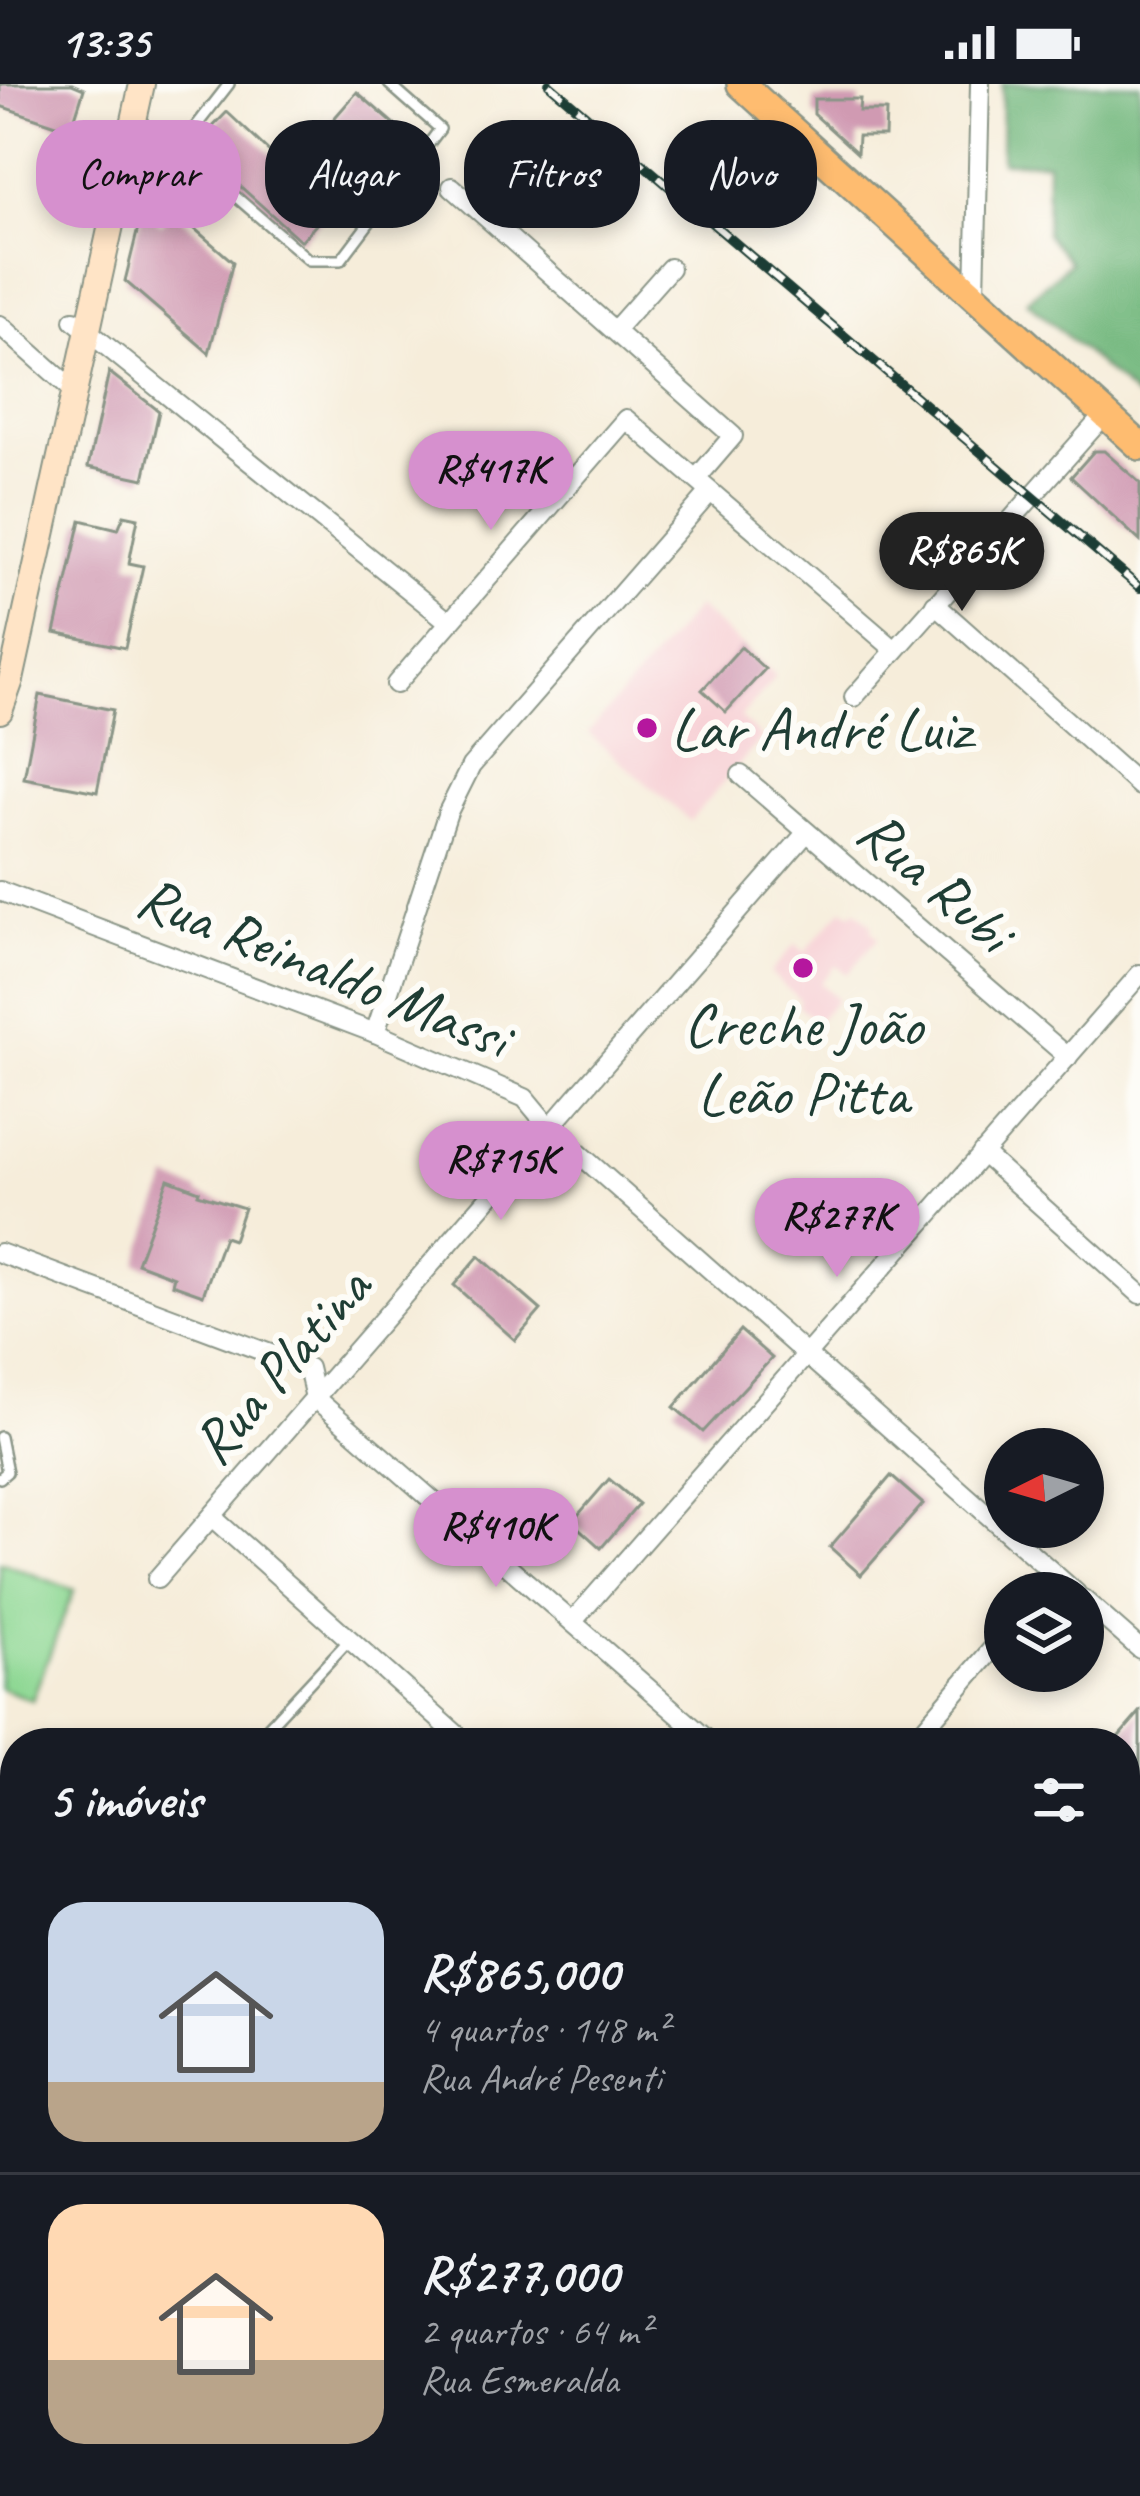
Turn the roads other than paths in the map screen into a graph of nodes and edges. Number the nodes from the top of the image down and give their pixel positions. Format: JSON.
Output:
{"nodes":[{"id":1,"x":126,"y":84,"type":"edge"},
{"id":2,"x":142,"y":84,"type":"edge"},
{"id":3,"x":229,"y":84,"type":"edge"},
{"id":4,"x":388,"y":84,"type":"edge"},
{"id":5,"x":741,"y":84,"type":"edge"},
{"id":6,"x":980,"y":84,"type":"edge"},
{"id":7,"x":121,"y":120,"type":"edge"},
{"id":8,"x":131,"y":120,"type":"edge"},
{"id":9,"x":452,"y":187,"type":"dead end"},
{"id":10,"x":102,"y":228,"type":"edge"},
{"id":11,"x":670,"y":268,"type":"dead end"},
{"id":12,"x":975,"y":293,"type":"junction"},
{"id":13,"x":0,"y":325,"type":"edge"},
{"id":14,"x":81,"y":326,"type":"junction"},
{"id":15,"x":615,"y":331,"type":"junction"},
{"id":16,"x":67,"y":384,"type":"junction"},
{"id":17,"x":1105,"y":414,"type":"junction"},
{"id":18,"x":1140,"y":446,"type":"edge"},
{"id":19,"x":703,"y":485,"type":"junction"},
{"id":20,"x":27,"y":564,"type":"junction"},
{"id":21,"x":935,"y":604,"type":"junction"},
{"id":22,"x":449,"y":622,"type":"junction"},
{"id":23,"x":0,"y":650,"type":"edge"},
{"id":24,"x":895,"y":650,"type":"junction"},
{"id":25,"x":396,"y":684,"type":"dead end"},
{"id":26,"x":854,"y":697,"type":"dead end"},
{"id":27,"x":0,"y":711,"type":"edge"},
{"id":28,"x":742,"y":775,"type":"dead end"},
{"id":29,"x":1140,"y":786,"type":"edge"},
{"id":30,"x":806,"y":832,"type":"junction"},
{"id":31,"x":0,"y":891,"type":"edge"},
{"id":32,"x":1140,"y":974,"type":"edge"},
{"id":33,"x":375,"y":1033,"type":"junction"},
{"id":34,"x":1069,"y":1057,"type":"junction"},
{"id":35,"x":549,"y":1127,"type":"junction"},
{"id":36,"x":982,"y":1153,"type":"junction"},
{"id":37,"x":0,"y":1253,"type":"edge"},
{"id":38,"x":1140,"y":1294,"type":"edge"},
{"id":39,"x":807,"y":1356,"type":"junction"},
{"id":40,"x":308,"y":1368,"type":"junction"},
{"id":41,"x":332,"y":1377,"type":"junction"},
{"id":42,"x":315,"y":1398,"type":"junction"},
{"id":43,"x":0,"y":1437,"type":"edge"},
{"id":44,"x":0,"y":1478,"type":"edge"},
{"id":45,"x":212,"y":1517,"type":"junction"},
{"id":46,"x":1053,"y":1572,"type":"edge"},
{"id":47,"x":157,"y":1580,"type":"dead end"},
{"id":48,"x":1104,"y":1617,"type":"edge"},
{"id":49,"x":573,"y":1621,"type":"junction"},
{"id":50,"x":350,"y":1639,"type":"junction"},
{"id":51,"x":1140,"y":1649,"type":"edge"},
{"id":52,"x":984,"y":1659,"type":"edge"},
{"id":53,"x":267,"y":1728,"type":"edge"},
{"id":54,"x":449,"y":1728,"type":"edge"},
{"id":55,"x":694,"y":1728,"type":"edge"},
{"id":56,"x":925,"y":1728,"type":"edge"}],
"edges":[{"from":1,"to":7,"type":"main road"},
{"from":2,"to":8,"type":"main road"},
{"from":3,"to":4,"type":"lane"},
{"from":5,"to":12,"type":"main road"},
{"from":6,"to":12,"type":"street"},
{"from":9,"to":15,"type":"street"},
{"from":10,"to":14,"type":"main road"},
{"from":11,"to":15,"type":"street"},
{"from":12,"to":17,"type":"main road"},
{"from":13,"to":16,"type":"street"},
{"from":14,"to":16,"type":"main road"},
{"from":14,"to":22,"type":"street"},
{"from":15,"to":19,"type":"street"},
{"from":16,"to":20,"type":"main road"},
{"from":17,"to":18,"type":"main road"},
{"from":17,"to":21,"type":"street"},
{"from":19,"to":22,"type":"street"},
{"from":19,"to":24,"type":"street"},
{"from":19,"to":33,"type":"street"},
{"from":20,"to":23,"type":"main road"},
{"from":20,"to":27,"type":"main road"},
{"from":21,"to":24,"type":"street"},
{"from":21,"to":29,"type":"street"},
{"from":22,"to":25,"type":"street"},
{"from":24,"to":26,"type":"street"},
{"from":28,"to":30,"type":"street","name":"Rua Rubi"},
{"from":30,"to":34,"type":"street","name":"Rua Rubi"},
{"from":30,"to":35,"type":"street","name":"Rua Platina"},
{"from":31,"to":33,"type":"street","name":"Rua Reinaldo Massi"},
{"from":32,"to":34,"type":"street"},
{"from":33,"to":35,"type":"street","name":"Rua Reinaldo Massi"},
{"from":34,"to":36,"type":"street"},
{"from":35,"to":39,"type":"street","name":"Rua Reinaldo Massi"},
{"from":35,"to":41,"type":"street","name":"Rua Platina"},
{"from":36,"to":38,"type":"street"},
{"from":36,"to":39,"type":"street"},
{"from":37,"to":40,"type":"street"},
{"from":39,"to":46,"type":"street","name":"Rua Reinaldo Massi"},
{"from":39,"to":49,"type":"street"},
{"from":40,"to":41,"type":"street"},
{"from":40,"to":42,"type":"street"},
{"from":41,"to":42,"type":"street","name":"Rua Platina"},
{"from":42,"to":45,"type":"street","name":"Rua Platina"},
{"from":42,"to":49,"type":"street"},
{"from":43,"to":44,"type":"lane"},
{"from":45,"to":47,"type":"street","name":"Rua Platina"},
{"from":45,"to":50,"type":"street"},
{"from":48,"to":51,"type":"street","name":"Rua Reinaldo Massi"},
{"from":49,"to":55,"type":"street"},
{"from":50,"to":53,"type":"lane"},
{"from":50,"to":54,"type":"street"},
{"from":52,"to":56,"type":"street"}]}
